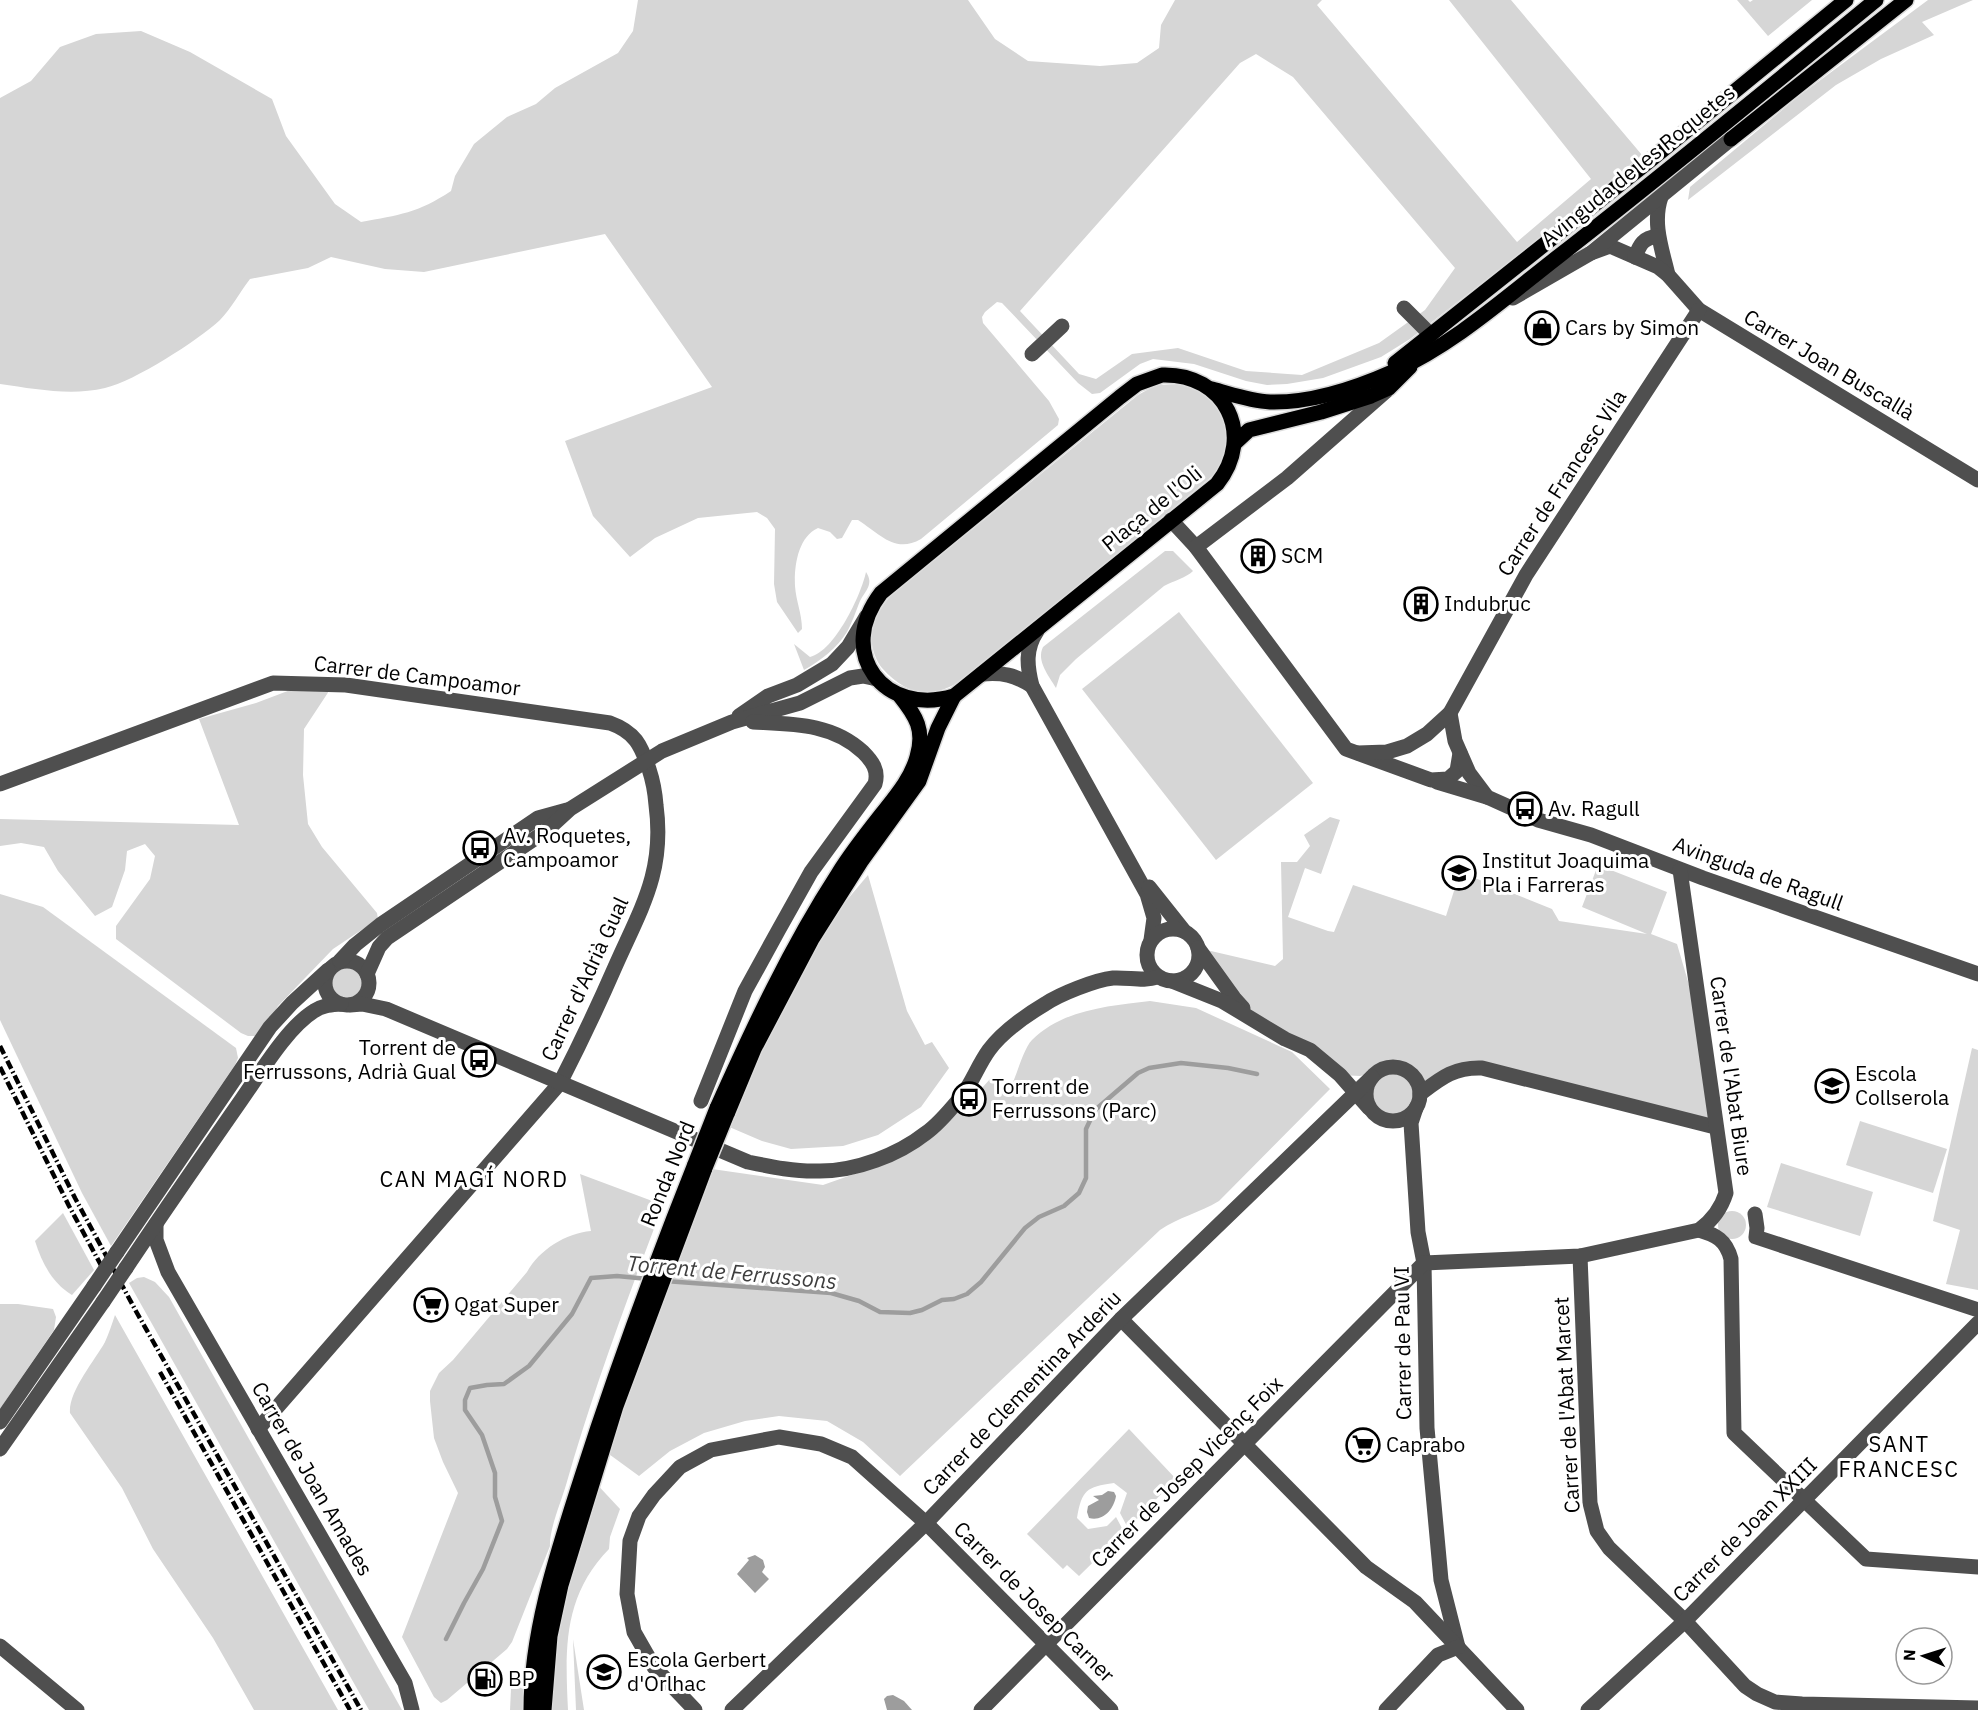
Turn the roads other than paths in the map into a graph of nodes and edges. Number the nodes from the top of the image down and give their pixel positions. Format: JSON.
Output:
{"nodes":[{"id":1,"x":1846,"y":0,"type":"edge"},
{"id":2,"x":1876,"y":0,"type":"edge"},
{"id":3,"x":1906,"y":0,"type":"edge"},
{"id":4,"x":1731,"y":139,"type":"joint"},
{"id":5,"x":1661,"y":197,"type":"junction"},
{"id":6,"x":1658,"y":236,"type":"junction"},
{"id":7,"x":1591,"y":253,"type":"junction"},
{"id":8,"x":1635,"y":257,"type":"junction"},
{"id":9,"x":1668,"y":275,"type":"junction"},
{"id":10,"x":1404,"y":308,"type":"dead end"},
{"id":11,"x":1699,"y":310,"type":"junction"},
{"id":12,"x":1477,"y":320,"type":"junction"},
{"id":13,"x":1062,"y":326,"type":"dead end"},
{"id":14,"x":1431,"y":334,"type":"junction"},
{"id":15,"x":1032,"y":354,"type":"dead end"},
{"id":16,"x":1421,"y":357,"type":"junction"},
{"id":17,"x":1364,"y":382,"type":"junction"},
{"id":18,"x":1209,"y":388,"type":"junction"},
{"id":19,"x":1389,"y":388,"type":"junction"},
{"id":20,"x":1235,"y":443,"type":"junction"},
{"id":21,"x":1978,"y":480,"type":"edge"},
{"id":22,"x":1171,"y":520,"type":"junction"},
{"id":23,"x":1196,"y":547,"type":"junction"},
{"id":24,"x":866,"y":617,"type":"junction"},
{"id":25,"x":1037,"y":631,"type":"junction"},
{"id":26,"x":982,"y":674,"type":"junction"},
{"id":27,"x":877,"y":679,"type":"junction"},
{"id":28,"x":1032,"y":686,"type":"junction"},
{"id":29,"x":900,"y":696,"type":"junction"},
{"id":30,"x":954,"y":696,"type":"junction"},
{"id":31,"x":1450,"y":713,"type":"junction"},
{"id":32,"x":732,"y":722,"type":"junction"},
{"id":33,"x":1427,"y":734,"type":"junction"},
{"id":34,"x":1407,"y":746,"type":"junction"},
{"id":35,"x":1458,"y":747,"type":"junction"},
{"id":36,"x":1358,"y":753,"type":"junction"},
{"id":37,"x":646,"y":761,"type":"junction"},
{"id":38,"x":1415,"y":775,"type":"junction"},
{"id":39,"x":1431,"y":780,"type":"junction"},
{"id":40,"x":0,"y":784,"type":"edge"},
{"id":41,"x":1487,"y":797,"type":"junction"},
{"id":42,"x":570,"y":809,"type":"junction"},
{"id":43,"x":1130,"y":864,"type":"junction"},
{"id":44,"x":1680,"y":870,"type":"junction"},
{"id":45,"x":1184,"y":930,"type":"junction"},
{"id":46,"x":1151,"y":940,"type":"junction"},
{"id":47,"x":1198,"y":948,"type":"junction"},
{"id":48,"x":334,"y":966,"type":"junction"},
{"id":49,"x":367,"y":974,"type":"junction"},
{"id":50,"x":1978,"y":974,"type":"edge"},
{"id":51,"x":1165,"y":979,"type":"junction"},
{"id":52,"x":345,"y":1005,"type":"junction"},
{"id":53,"x":1254,"y":1019,"type":"junction"},
{"id":54,"x":302,"y":1020,"type":"junction"},
{"id":55,"x":252,"y":1053,"type":"junction"},
{"id":56,"x":1374,"y":1074,"type":"junction"},
{"id":57,"x":1340,"y":1075,"type":"junction"},
{"id":58,"x":560,"y":1083,"type":"junction"},
{"id":59,"x":1355,"y":1092,"type":"junction"},
{"id":60,"x":701,"y":1101,"type":"dead end"},
{"id":61,"x":1418,"y":1101,"type":"junction"},
{"id":62,"x":1342,"y":1104,"type":"junction"},
{"id":63,"x":1369,"y":1108,"type":"junction"},
{"id":64,"x":722,"y":1111,"type":"junction"},
{"id":65,"x":1716,"y":1127,"type":"junction"},
{"id":66,"x":206,"y":1148,"type":"junction"},
{"id":67,"x":1755,"y":1214,"type":"dead end"},
{"id":68,"x":156,"y":1224,"type":"junction"},
{"id":69,"x":1699,"y":1230,"type":"junction"},
{"id":70,"x":140,"y":1246,"type":"junction"},
{"id":71,"x":1580,"y":1256,"type":"junction"},
{"id":72,"x":122,"y":1260,"type":"junction"},
{"id":73,"x":1424,"y":1263,"type":"junction"},
{"id":74,"x":168,"y":1272,"type":"junction"},
{"id":75,"x":651,"y":1291,"type":"junction"},
{"id":76,"x":98,"y":1295,"type":"junction"},
{"id":77,"x":1978,"y":1310,"type":"edge"},
{"id":78,"x":75,"y":1313,"type":"junction"},
{"id":79,"x":1121,"y":1319,"type":"junction"},
{"id":80,"x":1978,"y":1323,"type":"edge"},
{"id":81,"x":32,"y":1404,"type":"junction"},
{"id":82,"x":0,"y":1422,"type":"edge"},
{"id":83,"x":258,"y":1429,"type":"junction"},
{"id":84,"x":1245,"y":1443,"type":"junction"},
{"id":85,"x":0,"y":1449,"type":"edge"},
{"id":86,"x":1804,"y":1500,"type":"junction"},
{"id":87,"x":926,"y":1523,"type":"junction"},
{"id":88,"x":1978,"y":1567,"type":"edge"},
{"id":89,"x":1685,"y":1621,"type":"junction"},
{"id":90,"x":1047,"y":1645,"type":"junction"},
{"id":91,"x":0,"y":1646,"type":"edge"},
{"id":92,"x":1458,"y":1647,"type":"junction"},
{"id":93,"x":1978,"y":1708,"type":"edge"},
{"id":94,"x":77,"y":1710,"type":"edge"},
{"id":95,"x":412,"y":1710,"type":"edge"},
{"id":96,"x":531,"y":1710,"type":"edge"},
{"id":97,"x":544,"y":1710,"type":"edge"},
{"id":98,"x":695,"y":1710,"type":"edge"},
{"id":99,"x":732,"y":1710,"type":"edge"},
{"id":100,"x":981,"y":1710,"type":"edge"},
{"id":101,"x":1111,"y":1710,"type":"edge"},
{"id":102,"x":1386,"y":1710,"type":"edge"},
{"id":103,"x":1517,"y":1710,"type":"edge"},
{"id":104,"x":1588,"y":1710,"type":"edge"}],
"edges":[{"from":1,"to":14,"type":"main road"},
{"from":2,"to":12,"type":"main road","name":"Avinguda de les Roquetes"},
{"from":3,"to":4,"type":"main road"},
{"from":4,"to":5,"type":"street"},
{"from":5,"to":6,"type":"street","name":"Carrer Joan Buscallà"},
{"from":5,"to":7,"type":"street"},
{"from":6,"to":8,"type":"street"},
{"from":6,"to":9,"type":"street","name":"Carrer Joan Buscallà"},
{"from":7,"to":8,"type":"street","name":"Carrer Joan Buscallà"},
{"from":7,"to":12,"type":"street"},
{"from":8,"to":9,"type":"street","name":"Carrer Joan Buscallà"},
{"from":9,"to":11,"type":"street","name":"Carrer Joan Buscallà"},
{"from":10,"to":14,"type":"street"},
{"from":11,"to":21,"type":"street","name":"Carrer Joan Buscallà"},
{"from":11,"to":31,"type":"street","name":"Carrer de Francesc Vila"},
{"from":12,"to":16,"type":"main road","name":"Avinguda de les Roquetes"},
{"from":13,"to":15,"type":"street"},
{"from":14,"to":17,"type":"main road"},
{"from":16,"to":17,"type":"main road","name":"Avinguda de les Roquetes"},
{"from":16,"to":19,"type":"main road","name":"Avinguda de les Roquetes"},
{"from":17,"to":18,"type":"main road","name":"Avinguda de les Roquetes"},
{"from":18,"to":20,"type":"main road","name":"Plaça de l'Oli"},
{"from":18,"to":24,"type":"main road","name":"Plaça de l'Oli"},
{"from":19,"to":20,"type":"main road","name":"Avinguda de les Roquetes"},
{"from":19,"to":23,"type":"street","name":"Avinguda de les Roquetes"},
{"from":20,"to":22,"type":"main road","name":"Plaça de l'Oli"},
{"from":22,"to":23,"type":"street"},
{"from":22,"to":25,"type":"main road","name":"Plaça de l'Oli"},
{"from":23,"to":36,"type":"street"},
{"from":24,"to":27,"type":"main road","name":"Plaça de l'Oli"},
{"from":24,"to":32,"type":"street"},
{"from":25,"to":26,"type":"main road","name":"Plaça de l'Oli"},
{"from":25,"to":28,"type":"street"},
{"from":26,"to":28,"type":"street"},
{"from":26,"to":30,"type":"main road","name":"Plaça de l'Oli"},
{"from":27,"to":29,"type":"main road","name":"Plaça de l'Oli"},
{"from":27,"to":32,"type":"street"},
{"from":28,"to":43,"type":"street"},
{"from":29,"to":30,"type":"main road","name":"Plaça de l'Oli"},
{"from":29,"to":64,"type":"main road","name":"Ronda Nord"},
{"from":30,"to":64,"type":"main road","name":"Ronda Nord"},
{"from":31,"to":33,"type":"street","name":"Carrer de Francesc Vila"},
{"from":31,"to":35,"type":"street"},
{"from":32,"to":37,"type":"street"},
{"from":32,"to":60,"type":"street"},
{"from":33,"to":34,"type":"street"},
{"from":33,"to":35,"type":"street"},
{"from":34,"to":36,"type":"street"},
{"from":34,"to":38,"type":"street"},
{"from":35,"to":39,"type":"street"},
{"from":35,"to":41,"type":"street"},
{"from":36,"to":38,"type":"street"},
{"from":37,"to":40,"type":"street","name":"Carrer de Campoamor"},
{"from":37,"to":42,"type":"street"},
{"from":37,"to":58,"type":"street","name":"Carrer d'Adrià Gual"},
{"from":38,"to":39,"type":"street"},
{"from":39,"to":41,"type":"street"},
{"from":41,"to":44,"type":"street","name":"Avinguda de Ragull"},
{"from":42,"to":48,"type":"street"},
{"from":42,"to":49,"type":"street"},
{"from":43,"to":45,"type":"street"},
{"from":43,"to":46,"type":"street"},
{"from":44,"to":50,"type":"street","name":"Avinguda de Ragull"},
{"from":44,"to":65,"type":"street","name":"Carrer de l'Abat Biure"},
{"from":45,"to":46,"type":"street"},
{"from":45,"to":47,"type":"street"},
{"from":46,"to":51,"type":"street"},
{"from":47,"to":51,"type":"street"},
{"from":47,"to":53,"type":"street"},
{"from":48,"to":49,"type":"street"},
{"from":48,"to":52,"type":"street"},
{"from":48,"to":55,"type":"street"},
{"from":49,"to":52,"type":"street"},
{"from":51,"to":53,"type":"street"},
{"from":51,"to":58,"type":"street"},
{"from":52,"to":54,"type":"street"},
{"from":52,"to":58,"type":"street"},
{"from":53,"to":57,"type":"street"},
{"from":54,"to":55,"type":"street"},
{"from":54,"to":66,"type":"street"},
{"from":55,"to":66,"type":"street"},
{"from":55,"to":72,"type":"street"},
{"from":56,"to":57,"type":"street"},
{"from":56,"to":59,"type":"street","name":"Carrer de Clementina Arderiu"},
{"from":56,"to":61,"type":"street"},
{"from":56,"to":63,"type":"street"},
{"from":57,"to":59,"type":"street"},
{"from":57,"to":62,"type":"street"},
{"from":58,"to":83,"type":"street","name":"Carrer d'Adrià Gual"},
{"from":59,"to":62,"type":"street","name":"Carrer de Clementina Arderiu"},
{"from":59,"to":63,"type":"street"},
{"from":61,"to":63,"type":"street"},
{"from":61,"to":65,"type":"street"},
{"from":61,"to":73,"type":"street","name":"Carrer de Pau VI"},
{"from":62,"to":79,"type":"street","name":"Carrer de Clementina Arderiu"},
{"from":64,"to":75,"type":"main road","name":"Ronda Nord","bridge":true},
{"from":65,"to":69,"type":"street","name":"Carrer de l'Abat Biure"},
{"from":66,"to":68,"type":"street"},
{"from":67,"to":77,"type":"street"},
{"from":68,"to":70,"type":"street"},
{"from":68,"to":74,"type":"street","name":"Carrer de Joan Amades"},
{"from":69,"to":71,"type":"street"},
{"from":69,"to":86,"type":"street"},
{"from":70,"to":72,"type":"street"},
{"from":70,"to":74,"type":"street","name":"Carrer de Joan Amades"},
{"from":71,"to":73,"type":"street"},
{"from":71,"to":89,"type":"street","name":"Carrer de l'Abat Marcet"},
{"from":72,"to":76,"type":"street","bridge":true},
{"from":72,"to":76,"type":"street","bridge":true},
{"from":73,"to":84,"type":"street","name":"Carrer de Josep Vicenç Foix"},
{"from":73,"to":92,"type":"street","name":"Carrer de Pau VI"},
{"from":74,"to":83,"type":"street","name":"Carrer de Joan Amades"},
{"from":75,"to":96,"type":"main road","name":"Ronda Nord"},
{"from":75,"to":97,"type":"main road","name":"Ronda Nord"},
{"from":76,"to":78,"type":"street"},
{"from":76,"to":81,"type":"street"},
{"from":78,"to":81,"type":"street"},
{"from":78,"to":82,"type":"street"},
{"from":79,"to":84,"type":"street"},
{"from":79,"to":87,"type":"street","name":"Carrer de Clementina Arderiu"},
{"from":80,"to":86,"type":"street","name":"Carrer de Joan XXIII"},
{"from":81,"to":85,"type":"street"},
{"from":83,"to":95,"type":"street","name":"Carrer de Joan Amades"},
{"from":84,"to":90,"type":"street","name":"Carrer de Josep Vicenç Foix"},
{"from":84,"to":92,"type":"street"},
{"from":86,"to":88,"type":"street"},
{"from":86,"to":89,"type":"street","name":"Carrer de Joan XXIII"},
{"from":87,"to":90,"type":"street","name":"Carrer de Josep Carner"},
{"from":87,"to":98,"type":"street","name":"Carrer de Josep Carner"},
{"from":87,"to":99,"type":"street","name":"Carrer de Clementina Arderiu"},
{"from":89,"to":93,"type":"street","name":"Carrer de l'Abat Marcet"},
{"from":89,"to":104,"type":"street","name":"Carrer de Joan XXIII"},
{"from":90,"to":100,"type":"street","name":"Carrer de Josep Vicenç Foix"},
{"from":90,"to":101,"type":"street","name":"Carrer de Josep Carner"},
{"from":91,"to":94,"type":"street"},
{"from":92,"to":102,"type":"street"},
{"from":92,"to":103,"type":"street"}]}
